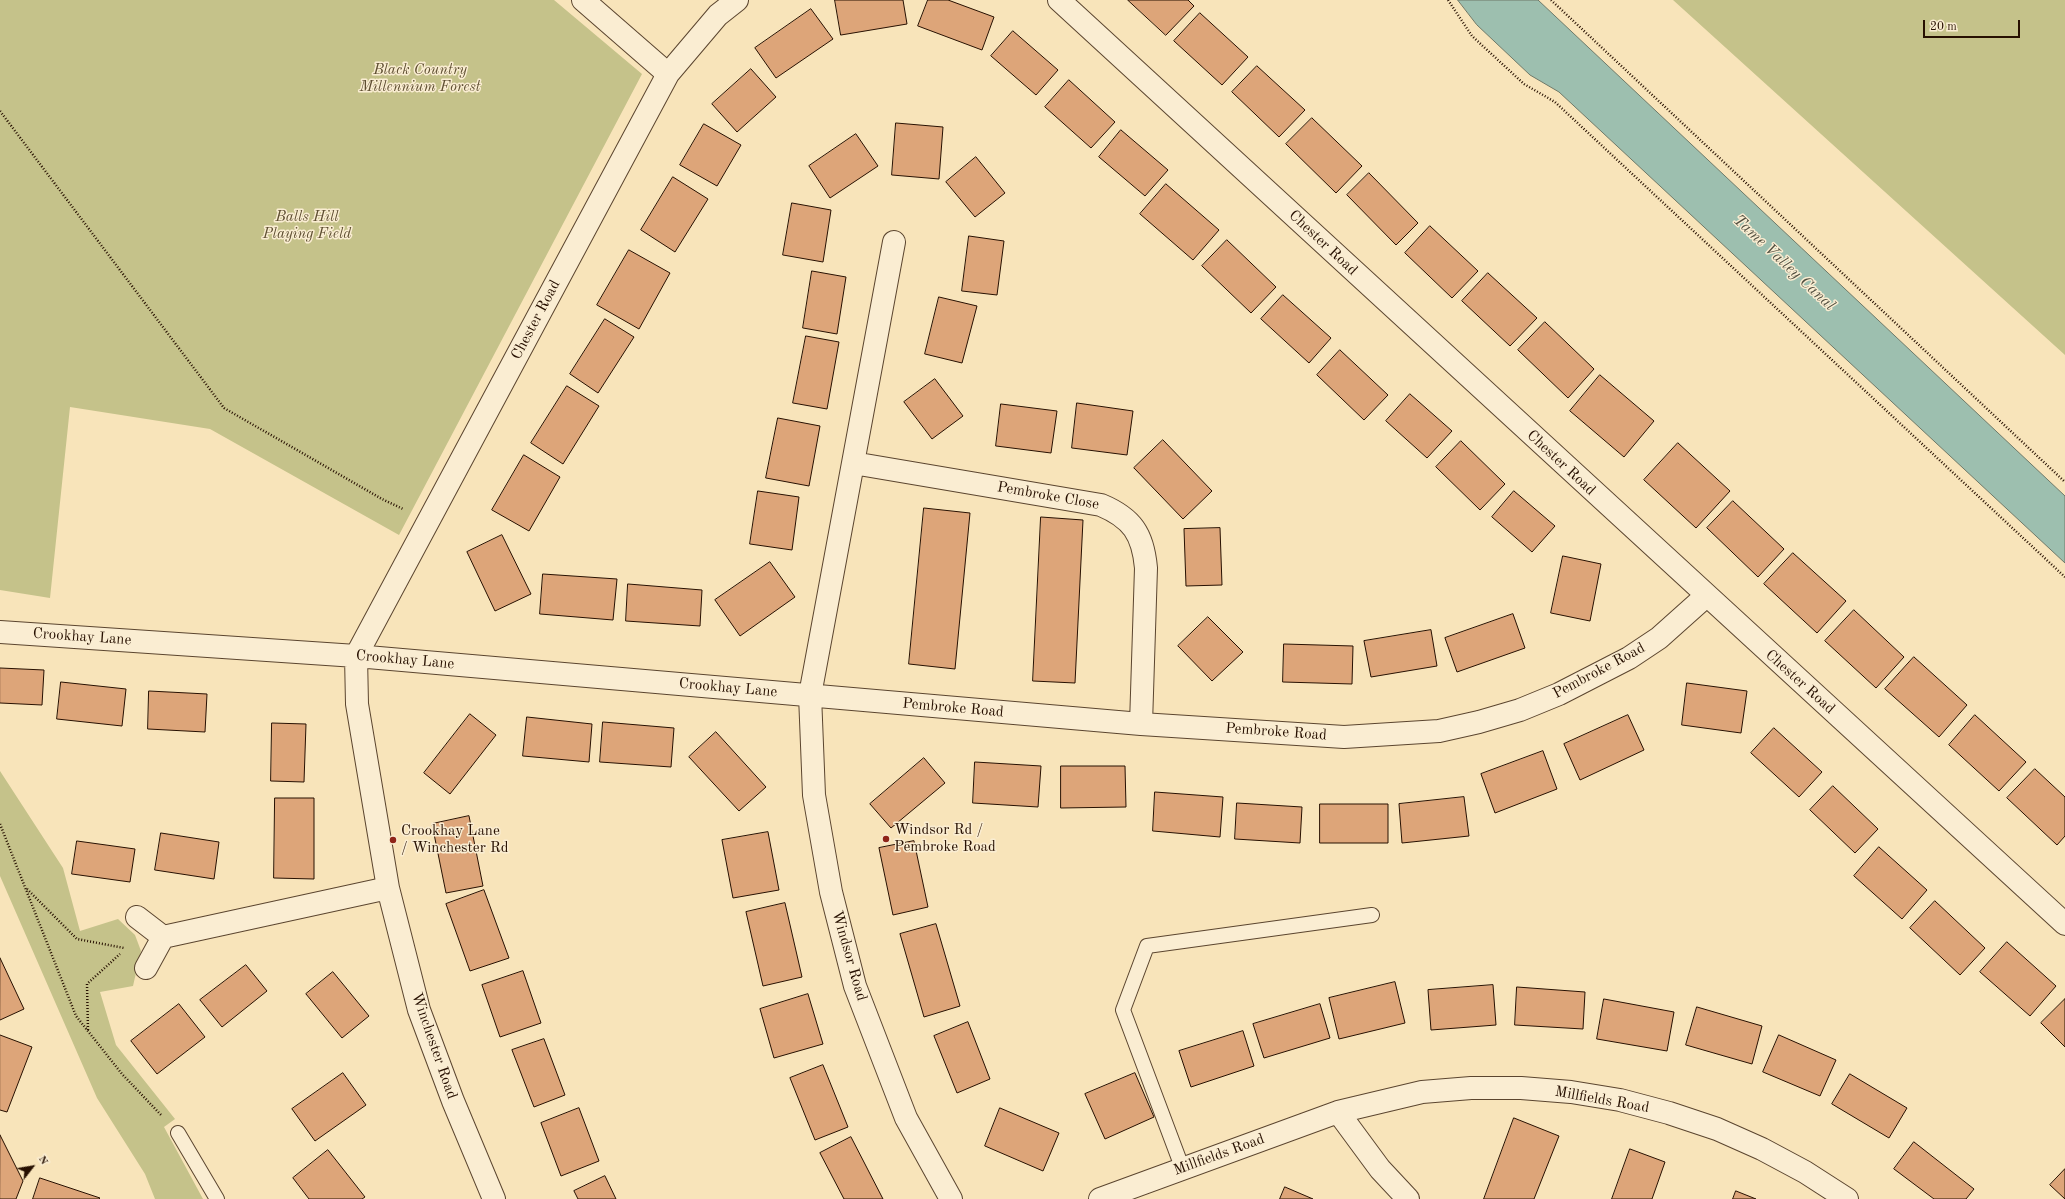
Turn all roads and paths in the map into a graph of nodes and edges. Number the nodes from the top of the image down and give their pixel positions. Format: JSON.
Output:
{"nodes":[{"id":1,"x":583,"y":0,"type":"edge"},
{"id":2,"x":737,"y":0,"type":"edge"},
{"id":3,"x":1059,"y":0,"type":"edge"},
{"id":4,"x":1448,"y":0,"type":"edge"},
{"id":5,"x":1551,"y":0,"type":"edge"},
{"id":6,"x":668,"y":74,"type":"junction"},
{"id":7,"x":0,"y":112,"type":"edge"},
{"id":8,"x":894,"y":242,"type":"dead end"},
{"id":9,"x":853,"y":463,"type":"junction"},
{"id":10,"x":2065,"y":482,"type":"edge"},
{"id":11,"x":427,"y":525,"type":"junction"},
{"id":12,"x":2065,"y":578,"type":"edge"},
{"id":13,"x":1706,"y":596,"type":"junction"},
{"id":14,"x":0,"y":632,"type":"edge"},
{"id":15,"x":356,"y":656,"type":"junction"},
{"id":16,"x":810,"y":695,"type":"junction"},
{"id":17,"x":1141,"y":724,"type":"junction"},
{"id":18,"x":0,"y":824,"type":"edge"},
{"id":19,"x":25,"y":887,"type":"junction"},
{"id":20,"x":388,"y":888,"type":"junction"},
{"id":21,"x":1372,"y":915,"type":"dead end"},
{"id":22,"x":137,"y":917,"type":"dead end"},
{"id":23,"x":2065,"y":924,"type":"edge"},
{"id":24,"x":162,"y":937,"type":"junction"},
{"id":25,"x":146,"y":968,"type":"dead end"},
{"id":26,"x":88,"y":1030,"type":"junction"},
{"id":27,"x":1338,"y":1112,"type":"junction"},
{"id":28,"x":178,"y":1133,"type":"joint"},
{"id":29,"x":1182,"y":1167,"type":"junction"},
{"id":30,"x":218,"y":1199,"type":"edge"},
{"id":31,"x":494,"y":1199,"type":"edge"},
{"id":32,"x":951,"y":1199,"type":"edge"},
{"id":33,"x":1100,"y":1199,"type":"edge"},
{"id":34,"x":1408,"y":1199,"type":"edge"},
{"id":35,"x":1847,"y":1199,"type":"edge"}],
"edges":[{"from":1,"to":6,"type":"street"},
{"from":2,"to":6,"type":"street","name":"Chester Road"},
{"from":3,"to":13,"type":"street","name":"Chester Road"},
{"from":4,"to":12,"type":"path"},
{"from":5,"to":10,"type":"path"},
{"from":6,"to":11,"type":"street","name":"Chester Road"},
{"from":7,"to":11,"type":"path"},
{"from":8,"to":9,"type":"street"},
{"from":9,"to":16,"type":"street"},
{"from":9,"to":17,"type":"street","name":"Pembroke Close"},
{"from":11,"to":15,"type":"street","name":"Chester Road"},
{"from":13,"to":17,"type":"street","name":"Pembroke Road"},
{"from":13,"to":23,"type":"street","name":"Chester Road"},
{"from":14,"to":15,"type":"street","name":"Crookhay Lane"},
{"from":15,"to":16,"type":"street","name":"Crookhay Lane"},
{"from":15,"to":20,"type":"street","name":"Winchester Road"},
{"from":16,"to":17,"type":"street","name":"Pembroke Road"},
{"from":16,"to":32,"type":"street","name":"Windsor Road"},
{"from":18,"to":19,"type":"path"},
{"from":19,"to":26,"type":"path"},
{"from":19,"to":26,"type":"path"},
{"from":20,"to":24,"type":"street"},
{"from":20,"to":31,"type":"street","name":"Winchester Road"},
{"from":21,"to":29,"type":"lane"},
{"from":22,"to":24,"type":"street"},
{"from":24,"to":25,"type":"street"},
{"from":26,"to":28,"type":"path"},
{"from":27,"to":29,"type":"street","name":"Millfields Road"},
{"from":27,"to":34,"type":"street"},
{"from":27,"to":35,"type":"street","name":"Millfields Road"},
{"from":28,"to":30,"type":"lane"},
{"from":29,"to":33,"type":"street","name":"Millfields Road"}]}
